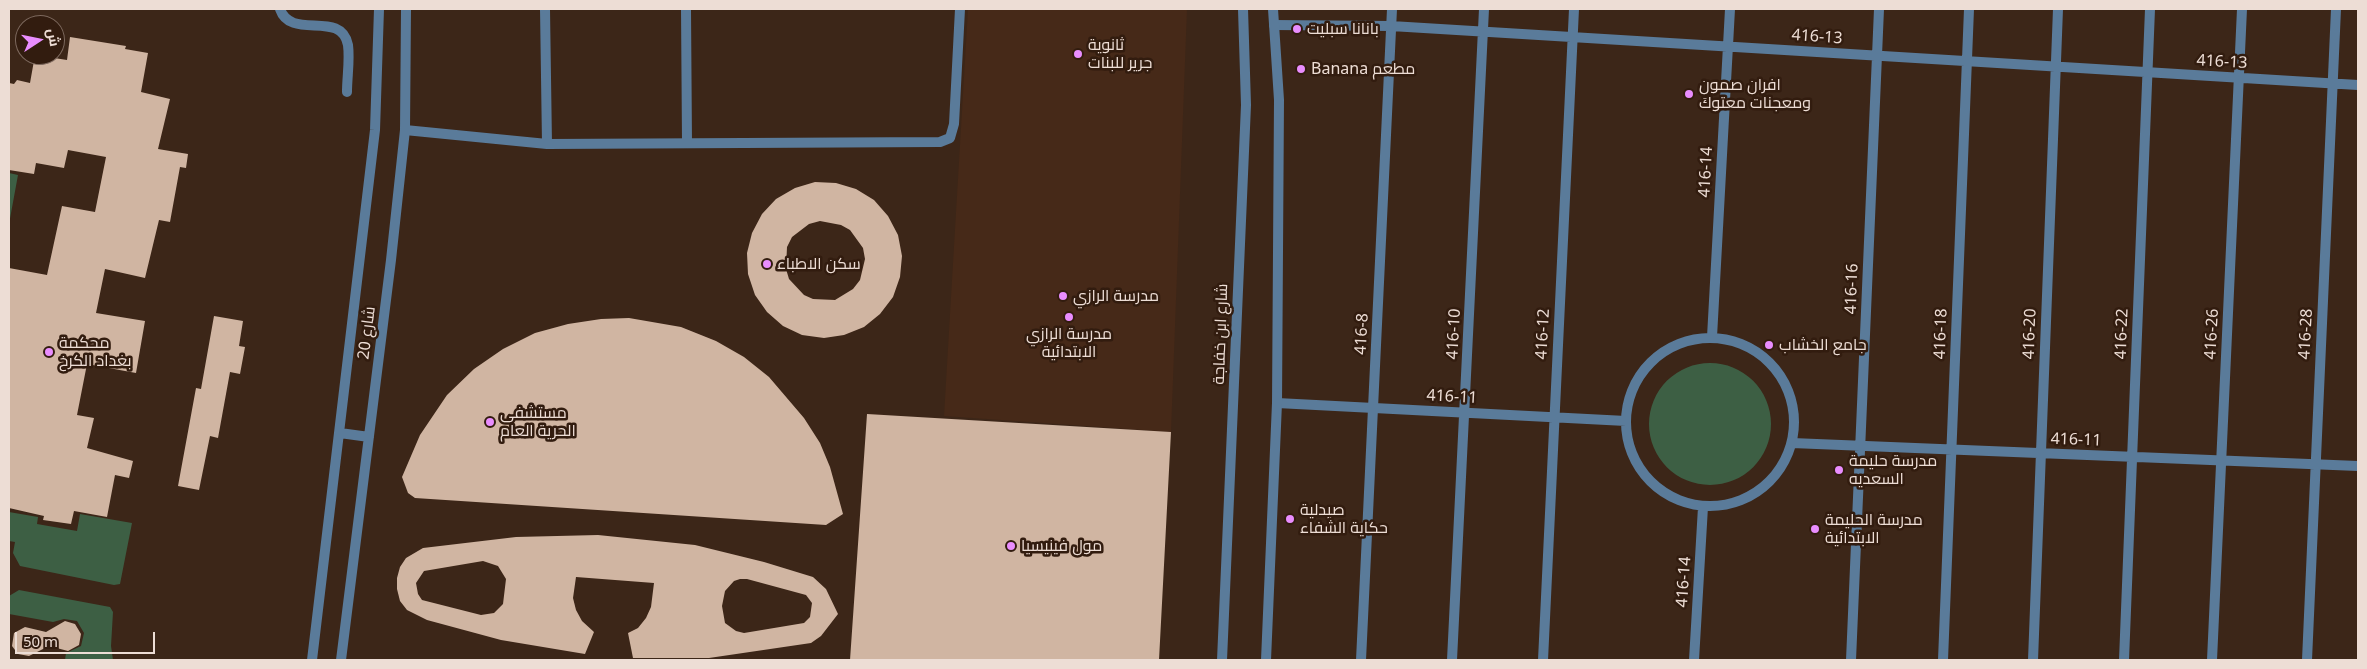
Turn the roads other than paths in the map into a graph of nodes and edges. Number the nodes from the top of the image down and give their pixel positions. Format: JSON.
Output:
{"nodes":[{"id":1,"x":280,"y":9,"type":"edge"},
{"id":2,"x":378,"y":9,"type":"edge"},
{"id":3,"x":406,"y":9,"type":"edge"},
{"id":4,"x":545,"y":9,"type":"edge"},
{"id":5,"x":686,"y":9,"type":"edge"},
{"id":6,"x":960,"y":9,"type":"edge"},
{"id":7,"x":1243,"y":9,"type":"edge"},
{"id":8,"x":1273,"y":9,"type":"edge"},
{"id":9,"x":1392,"y":9,"type":"edge"},
{"id":10,"x":1484,"y":9,"type":"edge"},
{"id":11,"x":1574,"y":9,"type":"edge"},
{"id":12,"x":1730,"y":9,"type":"edge"},
{"id":13,"x":1879,"y":9,"type":"edge"},
{"id":14,"x":1969,"y":9,"type":"edge"},
{"id":15,"x":2058,"y":9,"type":"edge"},
{"id":16,"x":2150,"y":9,"type":"edge"},
{"id":17,"x":2242,"y":9,"type":"edge"},
{"id":18,"x":2336,"y":9,"type":"edge"},
{"id":19,"x":1274,"y":25,"type":"junction"},
{"id":20,"x":1391,"y":26,"type":"junction"},
{"id":21,"x":1483,"y":32,"type":"junction"},
{"id":22,"x":1572,"y":37,"type":"junction"},
{"id":23,"x":1728,"y":47,"type":"junction"},
{"id":24,"x":1877,"y":56,"type":"junction"},
{"id":25,"x":1967,"y":61,"type":"junction"},
{"id":26,"x":2056,"y":67,"type":"junction"},
{"id":27,"x":2147,"y":72,"type":"junction"},
{"id":28,"x":2239,"y":78,"type":"junction"},
{"id":29,"x":2333,"y":84,"type":"junction"},
{"id":30,"x":2358,"y":85,"type":"edge"},
{"id":31,"x":347,"y":92,"type":"dead end"},
{"id":32,"x":405,"y":130,"type":"junction"},
{"id":33,"x":687,"y":143,"type":"junction"},
{"id":34,"x":548,"y":144,"type":"junction"},
{"id":35,"x":1712,"y":338,"type":"junction"},
{"id":36,"x":1277,"y":403,"type":"junction"},
{"id":37,"x":1373,"y":408,"type":"junction"},
{"id":38,"x":1465,"y":413,"type":"junction"},
{"id":39,"x":1554,"y":418,"type":"junction"},
{"id":40,"x":1626,"y":421,"type":"junction"},
{"id":41,"x":340,"y":433,"type":"junction"},
{"id":42,"x":369,"y":437,"type":"junction"},
{"id":43,"x":1792,"y":443,"type":"junction"},
{"id":44,"x":1860,"y":446,"type":"junction"},
{"id":45,"x":1951,"y":450,"type":"junction"},
{"id":46,"x":2041,"y":453,"type":"junction"},
{"id":47,"x":2132,"y":457,"type":"junction"},
{"id":48,"x":2221,"y":460,"type":"junction"},
{"id":49,"x":2315,"y":464,"type":"junction"},
{"id":50,"x":2358,"y":466,"type":"edge"},
{"id":51,"x":1703,"y":506,"type":"junction"},
{"id":52,"x":312,"y":660,"type":"edge"},
{"id":53,"x":341,"y":660,"type":"edge"},
{"id":54,"x":1222,"y":660,"type":"edge"},
{"id":55,"x":1266,"y":660,"type":"edge"},
{"id":56,"x":1361,"y":660,"type":"edge"},
{"id":57,"x":1452,"y":660,"type":"edge"},
{"id":58,"x":1543,"y":660,"type":"edge"},
{"id":59,"x":1694,"y":660,"type":"edge"},
{"id":60,"x":1851,"y":660,"type":"edge"},
{"id":61,"x":1943,"y":660,"type":"edge"},
{"id":62,"x":2033,"y":660,"type":"edge"},
{"id":63,"x":2124,"y":660,"type":"edge"},
{"id":64,"x":2212,"y":660,"type":"edge"},
{"id":65,"x":2307,"y":660,"type":"edge"}],
"edges":[{"from":1,"to":31,"type":"street"},
{"from":2,"to":41,"type":"street","name":"شارع 20"},
{"from":3,"to":32,"type":"street","name":"شارع 20"},
{"from":4,"to":34,"type":"street"},
{"from":5,"to":33,"type":"street"},
{"from":6,"to":33,"type":"street"},
{"from":7,"to":54,"type":"street","name":"شارع ابن خفاجة"},
{"from":8,"to":19,"type":"street"},
{"from":9,"to":20,"type":"street","name":"416-8"},
{"from":10,"to":21,"type":"street","name":"416-10"},
{"from":11,"to":22,"type":"street","name":"416-12"},
{"from":12,"to":23,"type":"street","name":"416-14"},
{"from":13,"to":24,"type":"street","name":"416-16"},
{"from":14,"to":25,"type":"street","name":"416-18"},
{"from":15,"to":26,"type":"street","name":"416-20"},
{"from":16,"to":27,"type":"street","name":"416-22"},
{"from":17,"to":28,"type":"street","name":"416-26"},
{"from":18,"to":29,"type":"street","name":"416-28"},
{"from":19,"to":20,"type":"street","name":"416-13"},
{"from":19,"to":36,"type":"street"},
{"from":20,"to":21,"type":"street","name":"416-13"},
{"from":20,"to":37,"type":"street","name":"416-8"},
{"from":21,"to":22,"type":"street","name":"416-13"},
{"from":21,"to":38,"type":"street","name":"416-10"},
{"from":22,"to":23,"type":"street","name":"416-13"},
{"from":22,"to":39,"type":"street","name":"416-12"},
{"from":23,"to":24,"type":"street","name":"416-13"},
{"from":23,"to":35,"type":"street","name":"416-14"},
{"from":24,"to":25,"type":"street","name":"416-13"},
{"from":24,"to":44,"type":"street","name":"416-16"},
{"from":25,"to":26,"type":"street","name":"416-13"},
{"from":25,"to":45,"type":"street","name":"416-18"},
{"from":26,"to":27,"type":"street","name":"416-13"},
{"from":26,"to":46,"type":"street","name":"416-20"},
{"from":27,"to":28,"type":"street","name":"416-13"},
{"from":27,"to":47,"type":"street","name":"416-22"},
{"from":28,"to":29,"type":"street","name":"416-13"},
{"from":28,"to":48,"type":"street","name":"416-26"},
{"from":29,"to":30,"type":"street","name":"416-13"},
{"from":29,"to":49,"type":"street","name":"416-28"},
{"from":32,"to":34,"type":"street"},
{"from":32,"to":42,"type":"street","name":"شارع 20"},
{"from":33,"to":34,"type":"street"},
{"from":35,"to":40,"type":"street"},
{"from":35,"to":43,"type":"street"},
{"from":36,"to":37,"type":"street","name":"416-11"},
{"from":36,"to":55,"type":"street"},
{"from":37,"to":38,"type":"street","name":"416-11"},
{"from":37,"to":56,"type":"street","name":"416-8"},
{"from":38,"to":39,"type":"street","name":"416-11"},
{"from":38,"to":57,"type":"street","name":"416-10"},
{"from":39,"to":40,"type":"street","name":"416-11"},
{"from":39,"to":58,"type":"street","name":"416-12"},
{"from":40,"to":51,"type":"street"},
{"from":41,"to":42,"type":"street"},
{"from":41,"to":52,"type":"street","name":"شارع 20"},
{"from":42,"to":53,"type":"street","name":"شارع 20"},
{"from":43,"to":44,"type":"street","name":"416-11"},
{"from":43,"to":51,"type":"street"},
{"from":44,"to":45,"type":"street","name":"416-11"},
{"from":44,"to":60,"type":"street","name":"416-16"},
{"from":45,"to":46,"type":"street","name":"416-11"},
{"from":45,"to":61,"type":"street","name":"416-18"},
{"from":46,"to":47,"type":"street","name":"416-11"},
{"from":46,"to":62,"type":"street","name":"416-20"},
{"from":47,"to":48,"type":"street","name":"416-11"},
{"from":47,"to":63,"type":"street","name":"416-22"},
{"from":48,"to":49,"type":"street","name":"416-11"},
{"from":48,"to":64,"type":"street","name":"416-26"},
{"from":49,"to":50,"type":"street","name":"416-11"},
{"from":49,"to":65,"type":"street","name":"416-28"},
{"from":51,"to":59,"type":"street","name":"416-14"}]}
